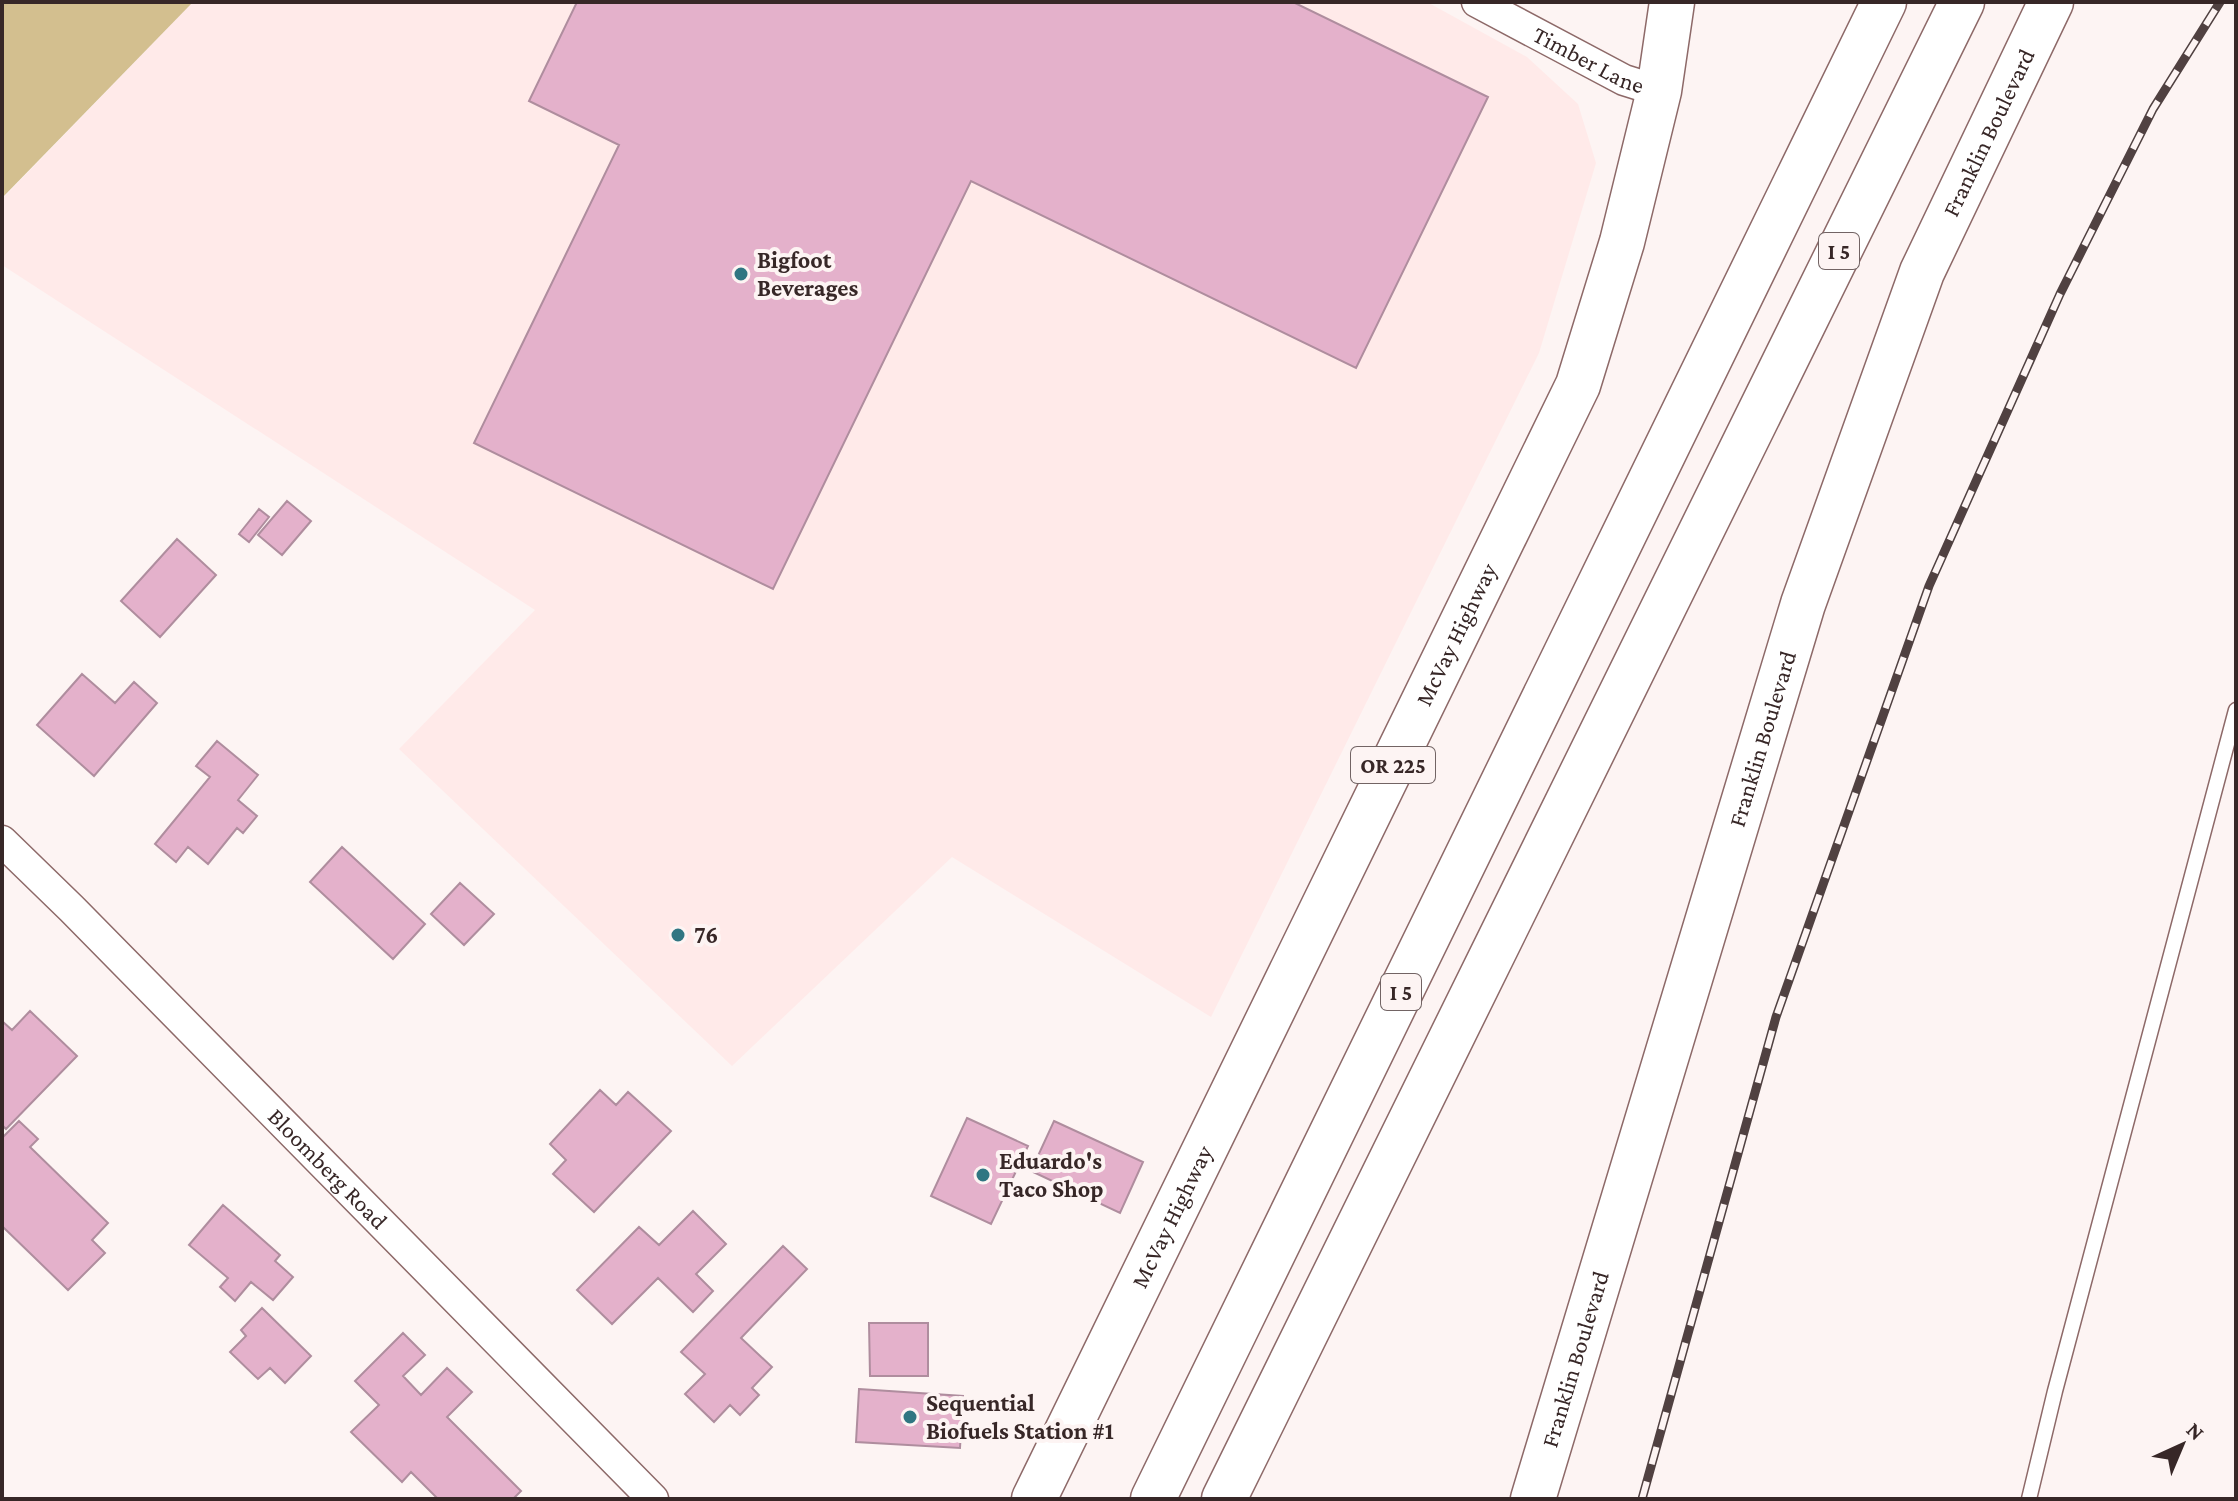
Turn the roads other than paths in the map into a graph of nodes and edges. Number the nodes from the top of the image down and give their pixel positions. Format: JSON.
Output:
{"nodes":[{"id":1,"x":1477,"y":2,"type":"edge"},
{"id":2,"x":1672,"y":2,"type":"edge"},
{"id":3,"x":1884,"y":2,"type":"edge"},
{"id":4,"x":1962,"y":2,"type":"edge"},
{"id":5,"x":2051,"y":2,"type":"edge"},
{"id":6,"x":1659,"y":91,"type":"junction"},
{"id":7,"x":2236,"y":710,"type":"edge"},
{"id":8,"x":2,"y":841,"type":"edge"},
{"id":9,"x":653,"y":1499,"type":"edge"},
{"id":10,"x":1034,"y":1499,"type":"edge"},
{"id":11,"x":1153,"y":1499,"type":"edge"},
{"id":12,"x":1224,"y":1499,"type":"edge"},
{"id":13,"x":1533,"y":1499,"type":"edge"},
{"id":14,"x":2029,"y":1499,"type":"edge"}],
"edges":[{"from":1,"to":6,"type":"street","name":"Timber Lane"},
{"from":2,"to":6,"type":"main road","name":"McVay Highway","number":"OR 225"},
{"from":3,"to":11,"type":"main road","number":"I 5"},
{"from":4,"to":12,"type":"main road","number":"I 5"},
{"from":5,"to":13,"type":"main road","name":"Franklin Boulevard"},
{"from":6,"to":10,"type":"main road","name":"McVay Highway","number":"OR 225"},
{"from":7,"to":14,"type":"lane"},
{"from":8,"to":9,"type":"street","name":"Bloomberg Road"}]}
